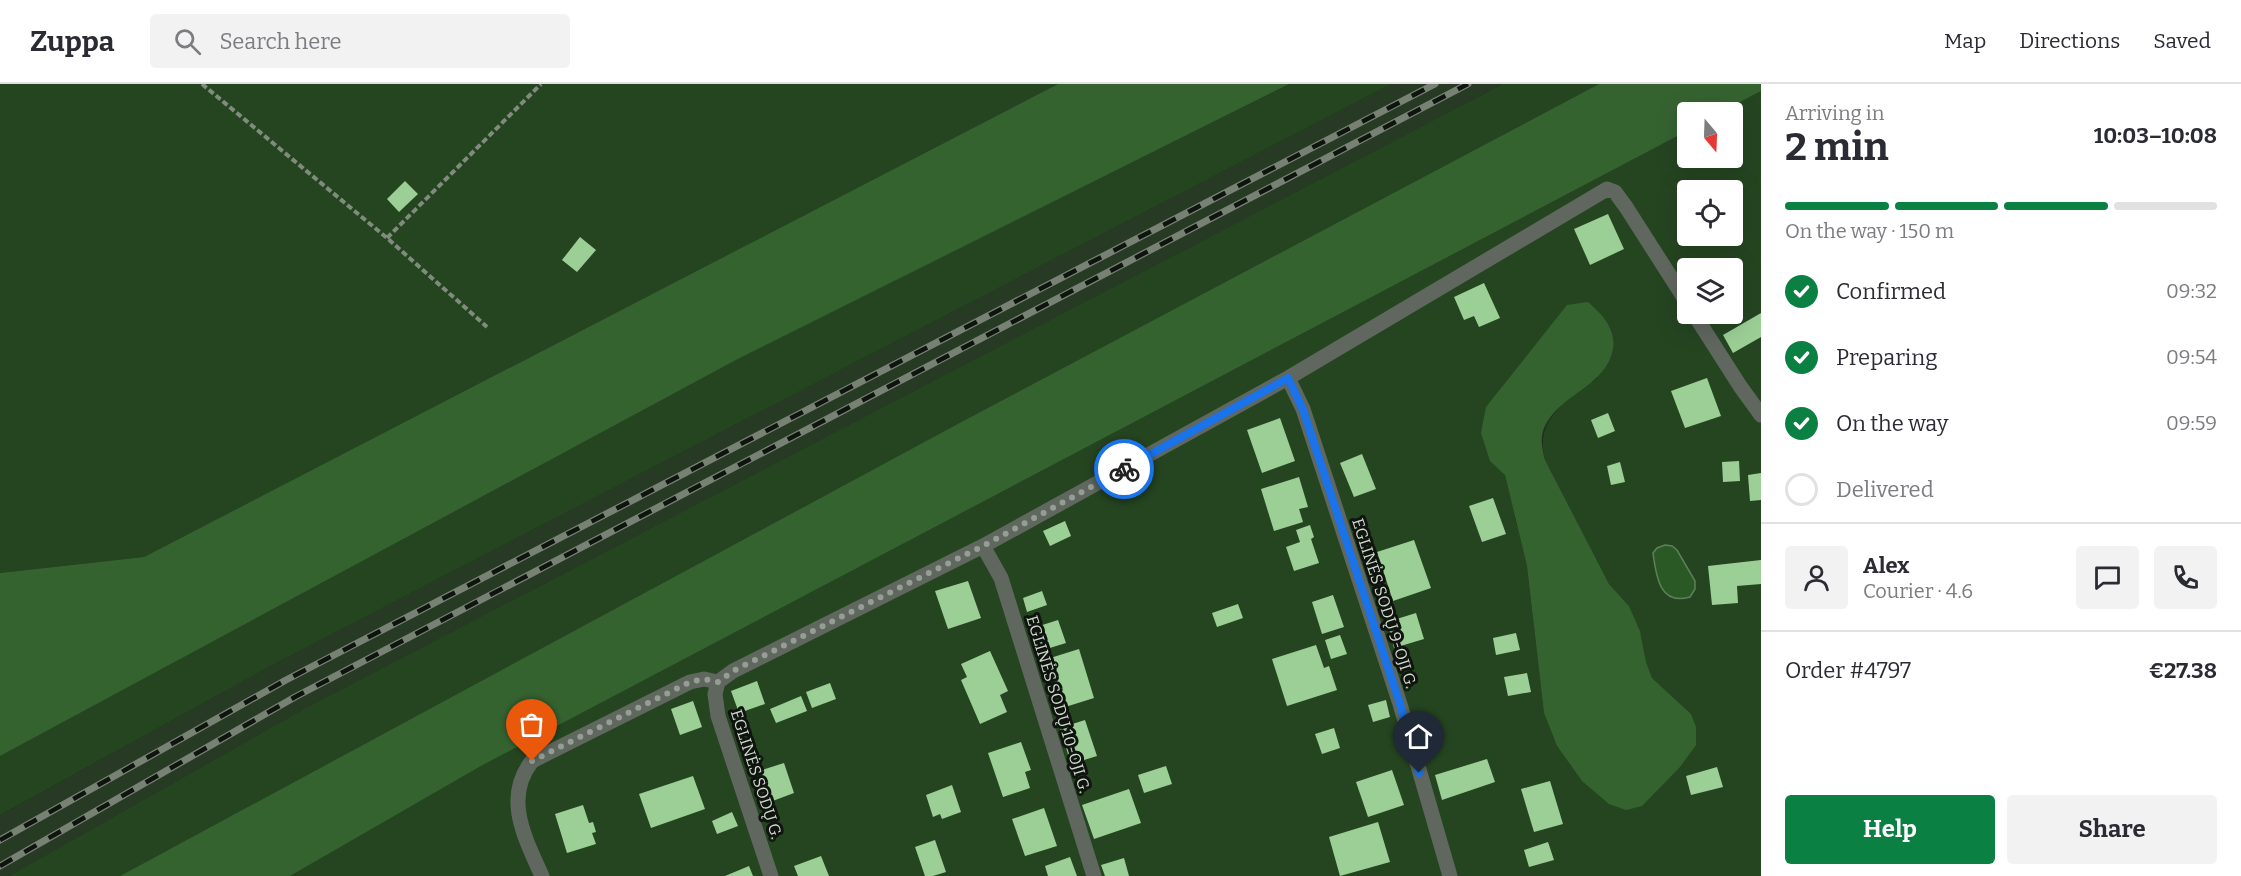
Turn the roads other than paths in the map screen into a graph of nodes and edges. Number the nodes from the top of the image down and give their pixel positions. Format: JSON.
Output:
{"nodes":[{"id":1,"x":1677,"y":287,"type":"edge"},
{"id":2,"x":1700,"y":324,"type":"edge"},
{"id":3,"x":1288,"y":378,"type":"junction"},
{"id":4,"x":1761,"y":415,"type":"edge"},
{"id":5,"x":983,"y":546,"type":"junction"},
{"id":6,"x":718,"y":682,"type":"junction"},
{"id":7,"x":542,"y":876,"type":"edge"},
{"id":8,"x":771,"y":876,"type":"edge"},
{"id":9,"x":1094,"y":876,"type":"edge"},
{"id":10,"x":1450,"y":876,"type":"edge"}],
"edges":[{"from":1,"to":3,"type":"street"},
{"from":2,"to":4,"type":"street"},
{"from":3,"to":5,"type":"street"},
{"from":3,"to":10,"type":"street","name":"EGLINĖS SODŲ 9-OJI G."},
{"from":5,"to":6,"type":"street"},
{"from":5,"to":9,"type":"street","name":"EGLINĖS SODŲ 10-OJI G."},
{"from":6,"to":7,"type":"street"},
{"from":6,"to":8,"type":"street","name":"EGLINĖS SODŲ G."}]}
